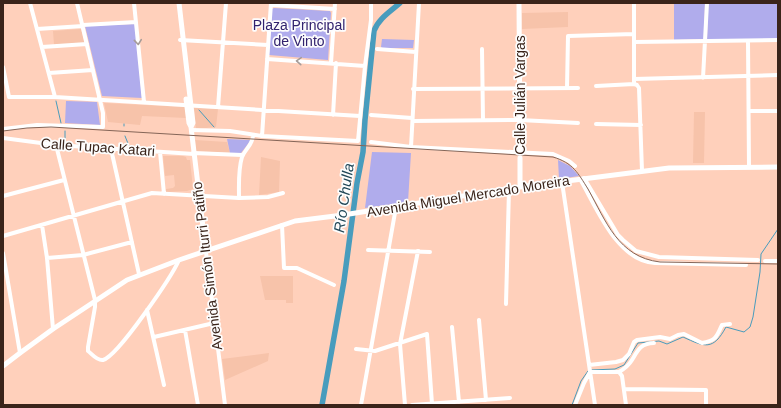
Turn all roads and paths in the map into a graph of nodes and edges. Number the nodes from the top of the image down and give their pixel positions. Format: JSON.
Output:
{"nodes":[{"id":1,"x":30,"y":3,"type":"edge"},
{"id":2,"x":77,"y":3,"type":"edge"},
{"id":3,"x":134,"y":3,"type":"edge"},
{"id":4,"x":176,"y":3,"type":"edge"},
{"id":5,"x":179,"y":3,"type":"edge"},
{"id":6,"x":226,"y":3,"type":"edge"},
{"id":7,"x":335,"y":3,"type":"edge"},
{"id":8,"x":371,"y":3,"type":"edge"},
{"id":9,"x":419,"y":3,"type":"edge"},
{"id":10,"x":519,"y":3,"type":"edge"},
{"id":11,"x":634,"y":3,"type":"edge"},
{"id":12,"x":706,"y":3,"type":"edge"},
{"id":13,"x":271,"y":4,"type":"edge"},
{"id":14,"x":335,"y":9,"type":"junction"},
{"id":15,"x":136,"y":22,"type":"junction"},
{"id":16,"x":83,"y":25,"type":"junction"},
{"id":17,"x":37,"y":29,"type":"junction"},
{"id":18,"x":634,"y":34,"type":"junction"},
{"id":19,"x":182,"y":40,"type":"junction"},
{"id":20,"x":778,"y":40,"type":"edge"},
{"id":21,"x":706,"y":41,"type":"junction"},
{"id":22,"x":748,"y":41,"type":"junction"},
{"id":23,"x":224,"y":42,"type":"junction"},
{"id":24,"x":634,"y":42,"type":"junction"},
{"id":25,"x":87,"y":44,"type":"junction"},
{"id":26,"x":268,"y":45,"type":"junction"},
{"id":27,"x":42,"y":47,"type":"junction"},
{"id":28,"x":482,"y":49,"type":"dead end"},
{"id":29,"x":377,"y":50,"type":"dead end"},
{"id":30,"x":416,"y":52,"type":"junction"},
{"id":31,"x":267,"y":59,"type":"junction"},
{"id":32,"x":331,"y":63,"type":"junction"},
{"id":33,"x":336,"y":63,"type":"junction"},
{"id":34,"x":365,"y":66,"type":"junction"},
{"id":35,"x":3,"y":67,"type":"edge"},
{"id":36,"x":93,"y":70,"type":"junction"},
{"id":37,"x":49,"y":72,"type":"junction"},
{"id":38,"x":748,"y":76,"type":"junction"},
{"id":39,"x":778,"y":76,"type":"edge"},
{"id":40,"x":703,"y":78,"type":"junction"},
{"id":41,"x":634,"y":82,"type":"junction"},
{"id":42,"x":596,"y":86,"type":"dead end"},
{"id":43,"x":520,"y":88,"type":"junction"},
{"id":44,"x":567,"y":88,"type":"junction"},
{"id":45,"x":578,"y":88,"type":"dead end"},
{"id":46,"x":413,"y":89,"type":"junction"},
{"id":47,"x":482,"y":89,"type":"junction"},
{"id":48,"x":55,"y":97,"type":"junction"},
{"id":49,"x":100,"y":100,"type":"junction"},
{"id":50,"x":144,"y":102,"type":"junction"},
{"id":51,"x":189,"y":105,"type":"junction"},
{"id":52,"x":218,"y":106,"type":"junction"},
{"id":53,"x":263,"y":110,"type":"junction"},
{"id":54,"x":778,"y":111,"type":"edge"},
{"id":55,"x":749,"y":112,"type":"junction"},
{"id":56,"x":334,"y":115,"type":"junction"},
{"id":57,"x":371,"y":115,"type":"dead end"},
{"id":58,"x":360,"y":116,"type":"junction"},
{"id":59,"x":413,"y":119,"type":"junction"},
{"id":60,"x":483,"y":120,"type":"junction"},
{"id":61,"x":520,"y":120,"type":"junction"},
{"id":62,"x":578,"y":123,"type":"dead end"},
{"id":63,"x":596,"y":124,"type":"dead end"},
{"id":64,"x":640,"y":125,"type":"junction"},
{"id":65,"x":3,"y":129,"type":"edge"},
{"id":66,"x":191,"y":129,"type":"junction"},
{"id":67,"x":253,"y":135,"type":"junction"},
{"id":68,"x":262,"y":136,"type":"junction"},
{"id":69,"x":3,"y":138,"type":"edge"},
{"id":70,"x":371,"y":142,"type":"dead end"},
{"id":71,"x":56,"y":145,"type":"junction"},
{"id":72,"x":411,"y":147,"type":"junction"},
{"id":73,"x":111,"y":149,"type":"junction"},
{"id":74,"x":160,"y":152,"type":"junction"},
{"id":75,"x":193,"y":153,"type":"junction"},
{"id":76,"x":242,"y":155,"type":"junction"},
{"id":77,"x":520,"y":155,"type":"junction"},
{"id":78,"x":575,"y":166,"type":"dead end"},
{"id":79,"x":749,"y":167,"type":"junction"},
{"id":80,"x":778,"y":167,"type":"edge"},
{"id":81,"x":642,"y":171,"type":"junction"},
{"id":82,"x":582,"y":178,"type":"junction"},
{"id":83,"x":64,"y":180,"type":"junction"},
{"id":84,"x":562,"y":182,"type":"junction"},
{"id":85,"x":520,"y":187,"type":"junction"},
{"id":86,"x":508,"y":189,"type":"junction"},
{"id":87,"x":283,"y":193,"type":"dead end"},
{"id":88,"x":164,"y":194,"type":"junction"},
{"id":89,"x":3,"y":196,"type":"edge"},
{"id":90,"x":199,"y":196,"type":"junction"},
{"id":91,"x":239,"y":198,"type":"junction"},
{"id":92,"x":123,"y":202,"type":"junction"},
{"id":93,"x":396,"y":206,"type":"junction"},
{"id":94,"x":73,"y":216,"type":"junction"},
{"id":95,"x":42,"y":225,"type":"junction"},
{"id":96,"x":282,"y":225,"type":"junction"},
{"id":97,"x":3,"y":236,"type":"edge"},
{"id":98,"x":132,"y":242,"type":"junction"},
{"id":99,"x":368,"y":250,"type":"dead end"},
{"id":100,"x":389,"y":250,"type":"junction"},
{"id":101,"x":418,"y":251,"type":"junction"},
{"id":102,"x":206,"y":252,"type":"junction"},
{"id":103,"x":430,"y":252,"type":"dead end"},
{"id":104,"x":3,"y":253,"type":"edge"},
{"id":105,"x":83,"y":255,"type":"junction"},
{"id":106,"x":47,"y":258,"type":"junction"},
{"id":107,"x":4,"y":260,"type":"edge"},
{"id":108,"x":179,"y":260,"type":"junction"},
{"id":109,"x":758,"y":260,"type":"dead end"},
{"id":110,"x":764,"y":261,"type":"dead end"},
{"id":111,"x":778,"y":261,"type":"edge"},
{"id":112,"x":746,"y":265,"type":"dead end"},
{"id":113,"x":139,"y":274,"type":"junction"},
{"id":114,"x":334,"y":284,"type":"dead end"},
{"id":115,"x":95,"y":300,"type":"junction"},
{"id":116,"x":506,"y":304,"type":"dead end"},
{"id":117,"x":147,"y":310,"type":"junction"},
{"id":118,"x":480,"y":320,"type":"dead end"},
{"id":119,"x":214,"y":323,"type":"junction"},
{"id":120,"x":730,"y":324,"type":"dead end"},
{"id":121,"x":452,"y":327,"type":"dead end"},
{"id":122,"x":53,"y":329,"type":"junction"},
{"id":123,"x":185,"y":330,"type":"junction"},
{"id":124,"x":154,"y":337,"type":"junction"},
{"id":125,"x":654,"y":343,"type":"dead end"},
{"id":126,"x":400,"y":344,"type":"junction"},
{"id":127,"x":356,"y":349,"type":"dead end"},
{"id":128,"x":371,"y":350,"type":"junction"},
{"id":129,"x":20,"y":353,"type":"junction"},
{"id":130,"x":3,"y":366,"type":"edge"},
{"id":131,"x":590,"y":369,"type":"junction"},
{"id":132,"x":619,"y":372,"type":"junction"},
{"id":133,"x":164,"y":385,"type":"dead end"},
{"id":134,"x":624,"y":389,"type":"junction"},
{"id":135,"x":510,"y":398,"type":"dead end"},
{"id":136,"x":486,"y":400,"type":"junction"},
{"id":137,"x":459,"y":402,"type":"junction"},
{"id":138,"x":432,"y":404,"type":"junction"},
{"id":139,"x":198,"y":405,"type":"edge"},
{"id":140,"x":225,"y":405,"type":"edge"},
{"id":141,"x":361,"y":405,"type":"edge"},
{"id":142,"x":405,"y":405,"type":"edge"},
{"id":143,"x":412,"y":405,"type":"edge"},
{"id":144,"x":575,"y":405,"type":"edge"},
{"id":145,"x":595,"y":405,"type":"edge"},
{"id":146,"x":626,"y":405,"type":"edge"},
{"id":147,"x":706,"y":405,"type":"edge"}],
"edges":[{"from":1,"to":17,"type":"street"},
{"from":2,"to":16,"type":"street"},
{"from":3,"to":15,"type":"street"},
{"from":4,"to":19,"type":"main road","name":"Avenida Simón Iturri Patiño"},
{"from":5,"to":19,"type":"main road","name":"Avenida Simón Iturri Patiño"},
{"from":6,"to":23,"type":"street"},
{"from":7,"to":14,"type":"street"},
{"from":8,"to":34,"type":"street"},
{"from":9,"to":30,"type":"street"},
{"from":10,"to":43,"type":"main road","name":"Calle Julián Vargas"},
{"from":11,"to":18,"type":"street"},
{"from":12,"to":21,"type":"street"},
{"from":13,"to":14,"type":"street"},
{"from":13,"to":26,"type":"street"},
{"from":14,"to":32,"type":"street"},
{"from":15,"to":16,"type":"street"},
{"from":15,"to":50,"type":"street","one_way":true},
{"from":16,"to":17,"type":"street"},
{"from":16,"to":25,"type":"street"},
{"from":17,"to":27,"type":"street"},
{"from":18,"to":24,"type":"street"},
{"from":18,"to":44,"type":"street"},
{"from":19,"to":23,"type":"street"},
{"from":19,"to":51,"type":"main road","name":"Avenida Simón Iturri Patiño"},
{"from":20,"to":22,"type":"street"},
{"from":21,"to":22,"type":"street"},
{"from":21,"to":24,"type":"street"},
{"from":21,"to":40,"type":"street"},
{"from":22,"to":38,"type":"street"},
{"from":23,"to":26,"type":"street"},
{"from":23,"to":52,"type":"street"},
{"from":24,"to":41,"type":"street"},
{"from":25,"to":27,"type":"street"},
{"from":25,"to":36,"type":"street"},
{"from":26,"to":31,"type":"street"},
{"from":27,"to":37,"type":"street"},
{"from":28,"to":47,"type":"street"},
{"from":29,"to":30,"type":"street"},
{"from":30,"to":46,"type":"street"},
{"from":32,"to":31,"type":"street","one_way":true},
{"from":31,"to":53,"type":"street"},
{"from":32,"to":33,"type":"street"},
{"from":33,"to":34,"type":"street"},
{"from":33,"to":56,"type":"street"},
{"from":34,"to":58,"type":"street"},
{"from":35,"to":48,"type":"street"},
{"from":36,"to":37,"type":"street"},
{"from":36,"to":49,"type":"street"},
{"from":37,"to":48,"type":"street"},
{"from":38,"to":39,"type":"street"},
{"from":38,"to":40,"type":"street"},
{"from":38,"to":55,"type":"street"},
{"from":40,"to":41,"type":"street"},
{"from":41,"to":42,"type":"street"},
{"from":41,"to":64,"type":"street"},
{"from":43,"to":44,"type":"street"},
{"from":43,"to":47,"type":"street"},
{"from":43,"to":61,"type":"main road","name":"Calle Julián Vargas"},
{"from":44,"to":45,"type":"street"},
{"from":46,"to":47,"type":"street"},
{"from":46,"to":59,"type":"street"},
{"from":47,"to":60,"type":"street"},
{"from":48,"to":49,"type":"street"},
{"from":49,"to":50,"type":"street"},
{"from":49,"to":65,"type":"street"},
{"from":50,"to":51,"type":"street"},
{"from":51,"to":52,"type":"street"},
{"from":51,"to":66,"type":"main road","name":"Avenida Simón Iturri Patiño"},
{"from":52,"to":53,"type":"street"},
{"from":53,"to":56,"type":"street"},
{"from":53,"to":68,"type":"street"},
{"from":54,"to":55,"type":"street"},
{"from":55,"to":79,"type":"street"},
{"from":56,"to":58,"type":"street"},
{"from":57,"to":59,"type":"street"},
{"from":58,"to":68,"type":"street"},
{"from":59,"to":60,"type":"street"},
{"from":59,"to":72,"type":"street"},
{"from":60,"to":61,"type":"street"},
{"from":61,"to":62,"type":"street"},
{"from":61,"to":77,"type":"main road","name":"Calle Julián Vargas"},
{"from":63,"to":64,"type":"street"},
{"from":64,"to":81,"type":"street"},
{"from":66,"to":67,"type":"street"},
{"from":66,"to":75,"type":"main road","name":"Avenida Simón Iturri Patiño"},
{"from":67,"to":68,"type":"street"},
{"from":67,"to":76,"type":"street"},
{"from":69,"to":71,"type":"street","name":"Calle Tupac Katari"},
{"from":70,"to":72,"type":"street"},
{"from":71,"to":73,"type":"street","name":"Calle Tupac Katari"},
{"from":71,"to":83,"type":"street"},
{"from":72,"to":77,"type":"street"},
{"from":73,"to":74,"type":"street","name":"Calle Tupac Katari"},
{"from":73,"to":92,"type":"street"},
{"from":74,"to":75,"type":"street","name":"Calle Tupac Katari"},
{"from":74,"to":88,"type":"street"},
{"from":75,"to":76,"type":"street","name":"Calle Tupac Katari"},
{"from":75,"to":90,"type":"main road","name":"Avenida Simón Iturri Patiño"},
{"from":76,"to":91,"type":"street"},
{"from":77,"to":78,"type":"street"},
{"from":77,"to":85,"type":"main road","name":"Calle Julián Vargas"},
{"from":79,"to":80,"type":"main road","name":"Avenida Miguel Mercado Moreira"},
{"from":79,"to":81,"type":"main road","name":"Avenida Miguel Mercado Moreira"},
{"from":81,"to":82,"type":"main road","name":"Avenida Miguel Mercado Moreira"},
{"from":82,"to":84,"type":"main road","name":"Avenida Miguel Mercado Moreira"},
{"from":82,"to":109,"type":"street"},
{"from":82,"to":112,"type":"street"},
{"from":83,"to":89,"type":"street"},
{"from":83,"to":94,"type":"street"},
{"from":84,"to":85,"type":"main road","name":"Avenida Miguel Mercado Moreira"},
{"from":84,"to":131,"type":"street"},
{"from":85,"to":86,"type":"main road","name":"Avenida Miguel Mercado Moreira"},
{"from":86,"to":93,"type":"main road","name":"Avenida Miguel Mercado Moreira"},
{"from":86,"to":116,"type":"street"},
{"from":87,"to":91,"type":"street"},
{"from":88,"to":90,"type":"street"},
{"from":88,"to":92,"type":"street"},
{"from":90,"to":91,"type":"street"},
{"from":90,"to":102,"type":"main road","name":"Avenida Simón Iturri Patiño"},
{"from":92,"to":94,"type":"street"},
{"from":92,"to":98,"type":"street"},
{"from":93,"to":96,"type":"main road","name":"Avenida Miguel Mercado Moreira"},
{"from":93,"to":100,"type":"street"},
{"from":94,"to":95,"type":"street"},
{"from":94,"to":105,"type":"street"},
{"from":95,"to":97,"type":"street"},
{"from":95,"to":106,"type":"street"},
{"from":96,"to":102,"type":"main road","name":"Avenida Miguel Mercado Moreira"},
{"from":96,"to":114,"type":"street"},
{"from":98,"to":105,"type":"street"},
{"from":98,"to":113,"type":"street"},
{"from":99,"to":100,"type":"street"},
{"from":100,"to":101,"type":"street"},
{"from":100,"to":128,"type":"street"},
{"from":101,"to":103,"type":"street"},
{"from":101,"to":126,"type":"street"},
{"from":102,"to":108,"type":"main road","name":"Avenida Miguel Mercado Moreira"},
{"from":102,"to":119,"type":"street","name":"Avenida Simón Iturri Patiño"},
{"from":104,"to":107,"type":"street"},
{"from":105,"to":106,"type":"street"},
{"from":105,"to":115,"type":"street"},
{"from":106,"to":122,"type":"street"},
{"from":107,"to":129,"type":"street"},
{"from":108,"to":113,"type":"main road","name":"Avenida Miguel Mercado Moreira"},
{"from":108,"to":117,"type":"street"},
{"from":110,"to":111,"type":"street"},
{"from":113,"to":115,"type":"main road","name":"Avenida Miguel Mercado Moreira"},
{"from":115,"to":117,"type":"street"},
{"from":115,"to":122,"type":"main road","name":"Avenida Miguel Mercado Moreira"},
{"from":117,"to":124,"type":"street"},
{"from":118,"to":136,"type":"street"},
{"from":119,"to":123,"type":"street"},
{"from":119,"to":140,"type":"street","name":"Avenida Simón Iturri Patiño"},
{"from":120,"to":131,"type":"street"},
{"from":121,"to":137,"type":"street"},
{"from":122,"to":129,"type":"main road","name":"Avenida Miguel Mercado Moreira"},
{"from":123,"to":124,"type":"street"},
{"from":123,"to":139,"type":"street"},
{"from":124,"to":133,"type":"street"},
{"from":125,"to":132,"type":"street"},
{"from":126,"to":128,"type":"street"},
{"from":126,"to":138,"type":"street"},
{"from":126,"to":142,"type":"street"},
{"from":127,"to":128,"type":"street"},
{"from":128,"to":141,"type":"street"},
{"from":129,"to":130,"type":"main road","name":"Avenida Miguel Mercado Moreira"},
{"from":131,"to":132,"type":"street"},
{"from":131,"to":144,"type":"street"},
{"from":131,"to":145,"type":"street"},
{"from":132,"to":134,"type":"street"},
{"from":134,"to":146,"type":"street"},
{"from":134,"to":147,"type":"street"},
{"from":135,"to":136,"type":"street"},
{"from":136,"to":137,"type":"street"},
{"from":137,"to":138,"type":"street"},
{"from":138,"to":143,"type":"street"}]}
